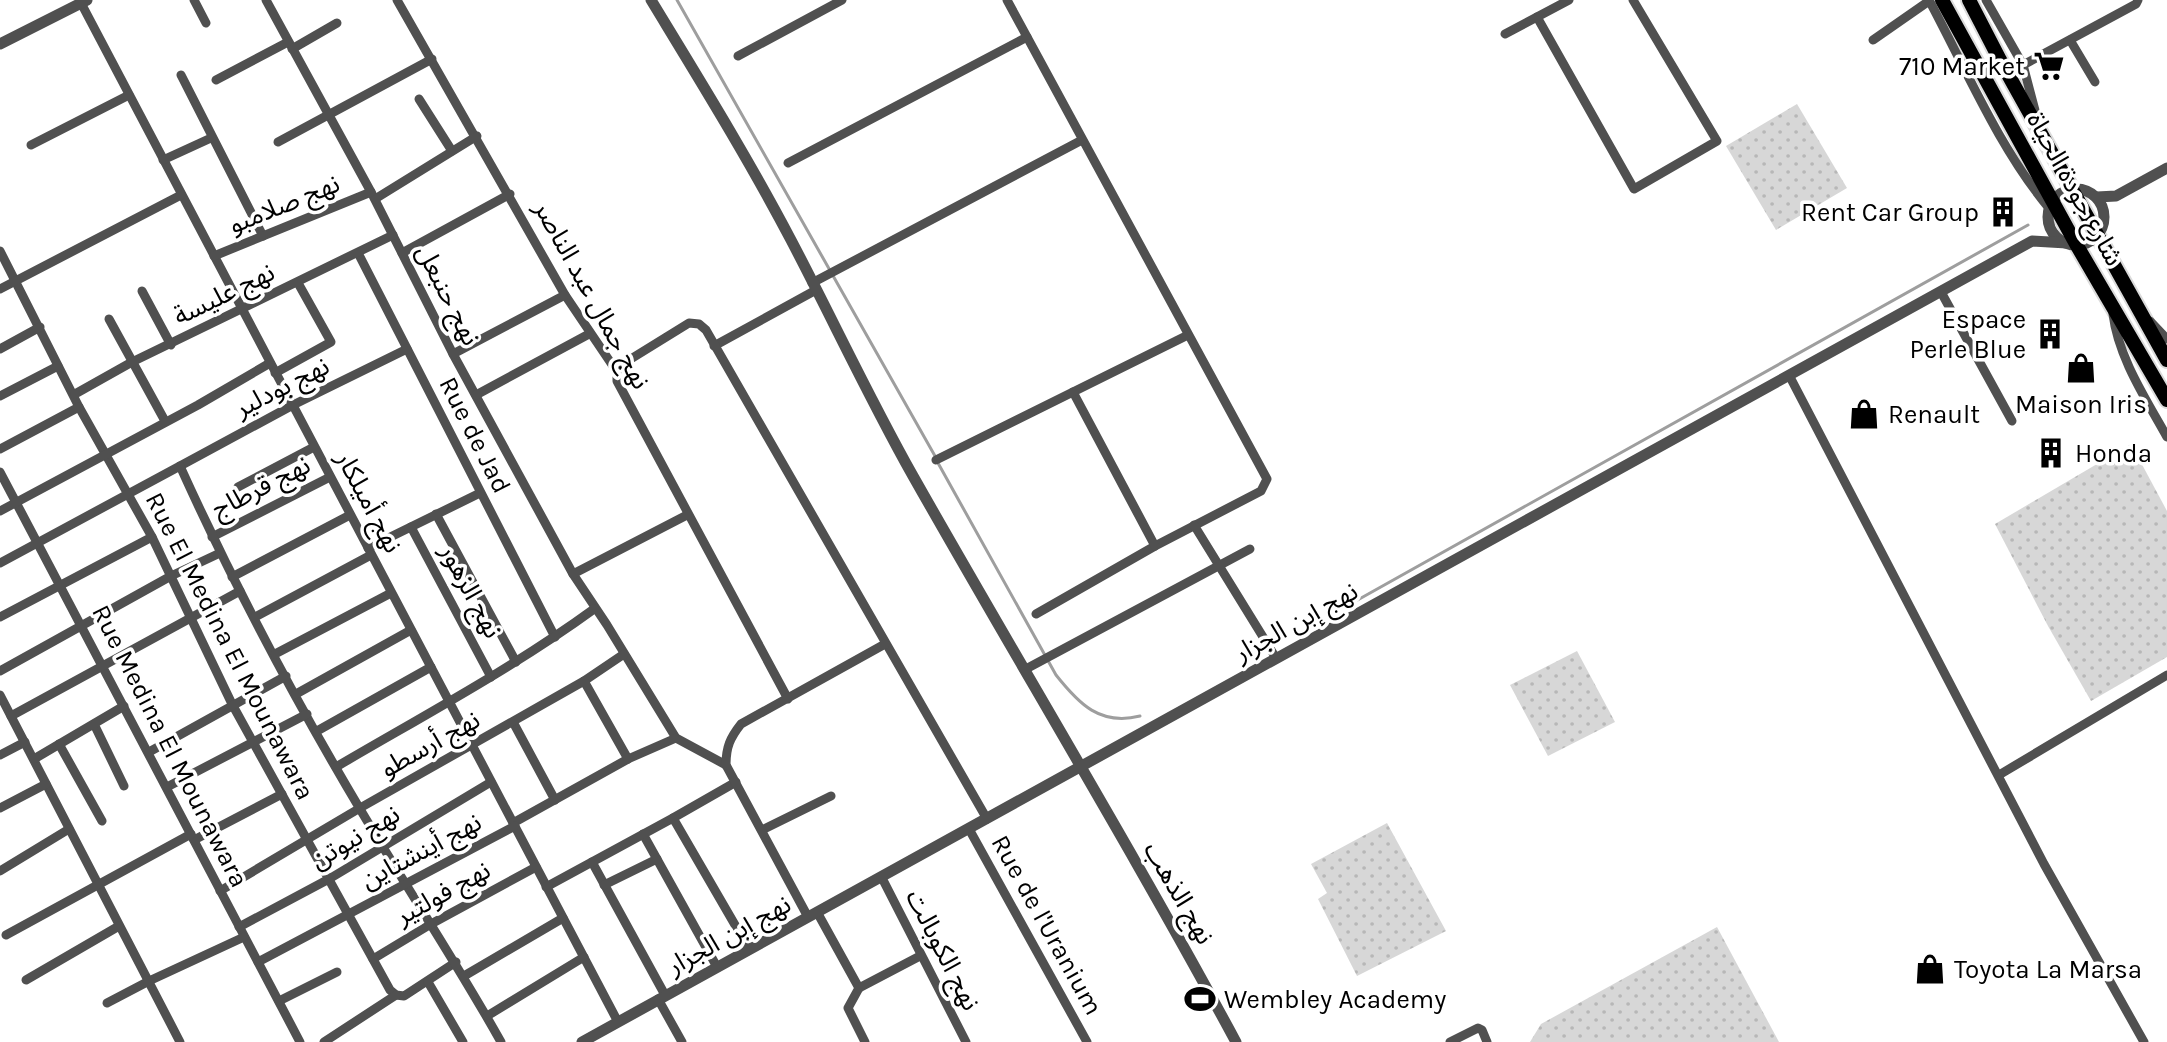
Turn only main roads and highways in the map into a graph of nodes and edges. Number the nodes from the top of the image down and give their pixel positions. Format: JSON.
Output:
{"nodes":[{"id":1,"x":1933,"y":0,"type":"edge"},
{"id":2,"x":1969,"y":0,"type":"edge"},
{"id":3,"x":2167,"y":360,"type":"edge"},
{"id":4,"x":2167,"y":400,"type":"edge"}],
"edges":[{"from":1,"to":4,"type":"highway","name":"شارع جودة الحياة"},
{"from":2,"to":3,"type":"highway","name":"شارع جودة الحياة"}]}
